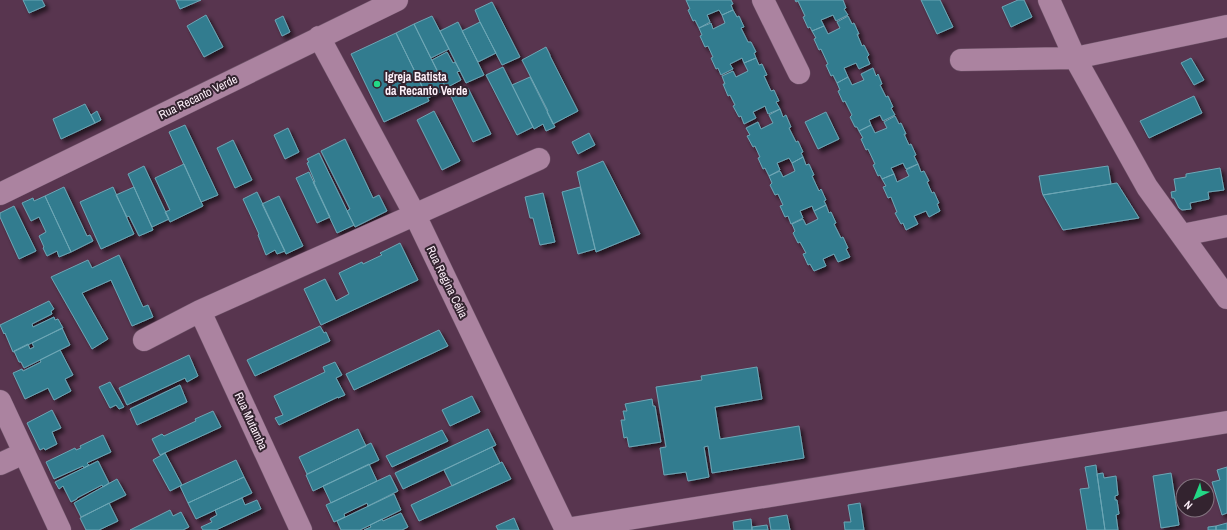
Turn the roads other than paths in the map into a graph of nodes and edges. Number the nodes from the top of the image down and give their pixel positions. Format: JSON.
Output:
{"nodes":[{"id":1,"x":397,"y":0,"type":"edge"},
{"id":2,"x":763,"y":0,"type":"edge"},
{"id":3,"x":1048,"y":0,"type":"edge"},
{"id":4,"x":1227,"y":26,"type":"edge"},
{"id":5,"x":319,"y":37,"type":"junction"},
{"id":6,"x":1075,"y":58,"type":"junction"},
{"id":7,"x":961,"y":60,"type":"dead end"},
{"id":8,"x":799,"y":73,"type":"dead end"},
{"id":9,"x":539,"y":159,"type":"dead end"},
{"id":10,"x":0,"y":194,"type":"edge"},
{"id":11,"x":415,"y":216,"type":"junction"},
{"id":12,"x":1227,"y":226,"type":"edge"},
{"id":13,"x":1182,"y":235,"type":"junction"},
{"id":14,"x":1227,"y":298,"type":"edge"},
{"id":15,"x":200,"y":311,"type":"junction"},
{"id":16,"x":144,"y":340,"type":"dead end"},
{"id":17,"x":0,"y":401,"type":"edge"},
{"id":18,"x":1227,"y":422,"type":"edge"},
{"id":19,"x":24,"y":453,"type":"junction"},
{"id":20,"x":0,"y":464,"type":"edge"},
{"id":21,"x":566,"y":529,"type":"edge"},
{"id":22,"x":60,"y":530,"type":"edge"},
{"id":23,"x":301,"y":530,"type":"edge"}],
"edges":[{"from":1,"to":5,"type":"street","name":"Rua Recanto Verde"},
{"from":2,"to":8,"type":"street"},
{"from":3,"to":6,"type":"street"},
{"from":4,"to":6,"type":"street"},
{"from":5,"to":10,"type":"street","name":"Rua Recanto Verde"},
{"from":5,"to":11,"type":"street","name":"Rua Regina Célia"},
{"from":6,"to":7,"type":"street"},
{"from":6,"to":13,"type":"street"},
{"from":9,"to":11,"type":"street"},
{"from":11,"to":15,"type":"street"},
{"from":11,"to":21,"type":"street","name":"Rua Regina Célia"},
{"from":12,"to":13,"type":"street"},
{"from":13,"to":14,"type":"street"},
{"from":15,"to":16,"type":"street"},
{"from":15,"to":23,"type":"street","name":"Rua Mutamba"},
{"from":17,"to":19,"type":"street"},
{"from":18,"to":21,"type":"street"},
{"from":19,"to":20,"type":"street"},
{"from":19,"to":22,"type":"street"}]}
